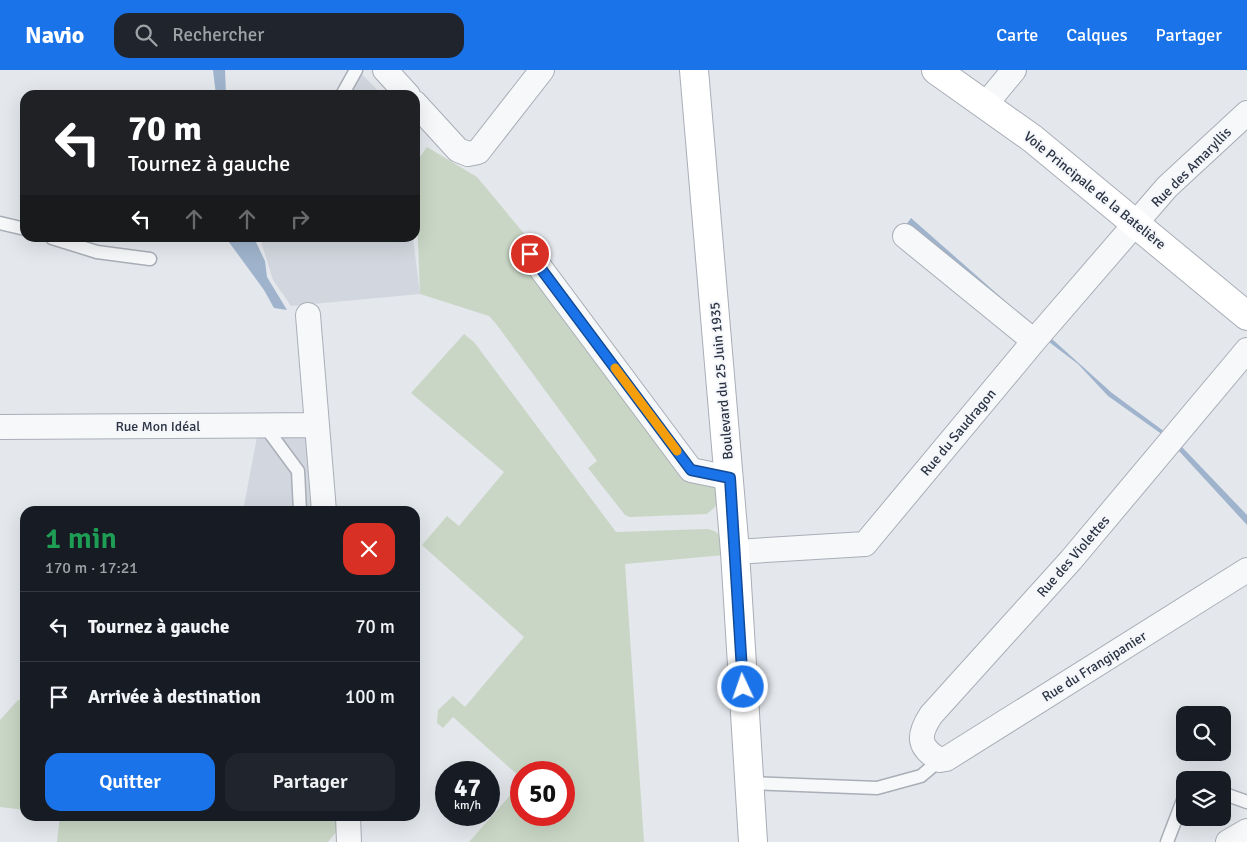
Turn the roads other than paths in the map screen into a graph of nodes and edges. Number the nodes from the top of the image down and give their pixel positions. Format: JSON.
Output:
{"nodes":[{"id":1,"x":356,"y":70,"type":"edge"},
{"id":2,"x":385,"y":70,"type":"edge"},
{"id":3,"x":542,"y":70,"type":"edge"},
{"id":4,"x":694,"y":70,"type":"edge"},
{"id":5,"x":936,"y":70,"type":"edge"},
{"id":6,"x":1014,"y":70,"type":"edge"},
{"id":7,"x":345,"y":90,"type":"edge"},
{"id":8,"x":403,"y":90,"type":"edge"},
{"id":9,"x":985,"y":105,"type":"junction"},
{"id":10,"x":420,"y":108,"type":"edge"},
{"id":11,"x":1247,"y":113,"type":"edge"},
{"id":12,"x":0,"y":223,"type":"edge"},
{"id":13,"x":1137,"y":223,"type":"junction"},
{"id":14,"x":20,"y":228,"type":"edge"},
{"id":15,"x":905,"y":236,"type":"dead end"},
{"id":16,"x":65,"y":242,"type":"edge"},
{"id":17,"x":530,"y":254,"type":"dead end"},
{"id":18,"x":150,"y":259,"type":"dead end"},
{"id":19,"x":308,"y":315,"type":"dead end"},
{"id":20,"x":1247,"y":316,"type":"edge"},
{"id":21,"x":1034,"y":342,"type":"junction"},
{"id":22,"x":1247,"y":350,"type":"edge"},
{"id":23,"x":264,"y":425,"type":"junction"},
{"id":24,"x":317,"y":425,"type":"junction"},
{"id":25,"x":0,"y":427,"type":"edge"},
{"id":26,"x":730,"y":478,"type":"junction"},
{"id":27,"x":300,"y":506,"type":"edge"},
{"id":28,"x":324,"y":506,"type":"edge"},
{"id":29,"x":735,"y":552,"type":"junction"},
{"id":30,"x":1247,"y":570,"type":"edge"},
{"id":31,"x":940,"y":760,"type":"junction"},
{"id":32,"x":749,"y":783,"type":"junction"},
{"id":33,"x":1231,"y":796,"type":"edge"},
{"id":34,"x":1247,"y":802,"type":"edge"},
{"id":35,"x":1176,"y":818,"type":"edge"},
{"id":36,"x":348,"y":821,"type":"edge"},
{"id":37,"x":1247,"y":831,"type":"edge"},
{"id":38,"x":349,"y":842,"type":"edge"},
{"id":39,"x":753,"y":842,"type":"edge"},
{"id":40,"x":1167,"y":842,"type":"edge"},
{"id":41,"x":1228,"y":842,"type":"edge"}],
"edges":[{"from":1,"to":7,"type":"lane"},
{"from":2,"to":8,"type":"street"},
{"from":3,"to":10,"type":"street"},
{"from":4,"to":26,"type":"main road","name":"Boulevard du 25 Juin 1935"},
{"from":5,"to":9,"type":"main road","name":"Voie Principale de la Batelière"},
{"from":6,"to":9,"type":"street"},
{"from":9,"to":13,"type":"main road","name":"Voie Principale de la Batelière"},
{"from":11,"to":13,"type":"street","name":"Rue des Amaryllis"},
{"from":12,"to":14,"type":"lane"},
{"from":13,"to":20,"type":"main road","name":"Voie Principale de la Batelière"},
{"from":13,"to":21,"type":"street","name":"Rue du Saudragon"},
{"from":15,"to":21,"type":"street"},
{"from":16,"to":18,"type":"lane"},
{"from":17,"to":26,"type":"street"},
{"from":19,"to":24,"type":"street"},
{"from":21,"to":29,"type":"street","name":"Rue du Saudragon"},
{"from":22,"to":31,"type":"street","name":"Rue des Violettes"},
{"from":23,"to":24,"type":"street","name":"Rue Mon Idéal"},
{"from":23,"to":25,"type":"street","name":"Rue Mon Idéal"},
{"from":23,"to":27,"type":"lane"},
{"from":24,"to":28,"type":"street"},
{"from":26,"to":29,"type":"main road","name":"Boulevard du 25 Juin 1935"},
{"from":29,"to":32,"type":"main road","name":"Boulevard du 25 Juin 1935"},
{"from":30,"to":31,"type":"street","name":"Rue du Frangipanier"},
{"from":31,"to":32,"type":"lane"},
{"from":32,"to":39,"type":"main road","name":"Boulevard du 25 Juin 1935"},
{"from":33,"to":34,"type":"lane"},
{"from":35,"to":40,"type":"lane"},
{"from":36,"to":38,"type":"street"},
{"from":37,"to":41,"type":"street"}]}
